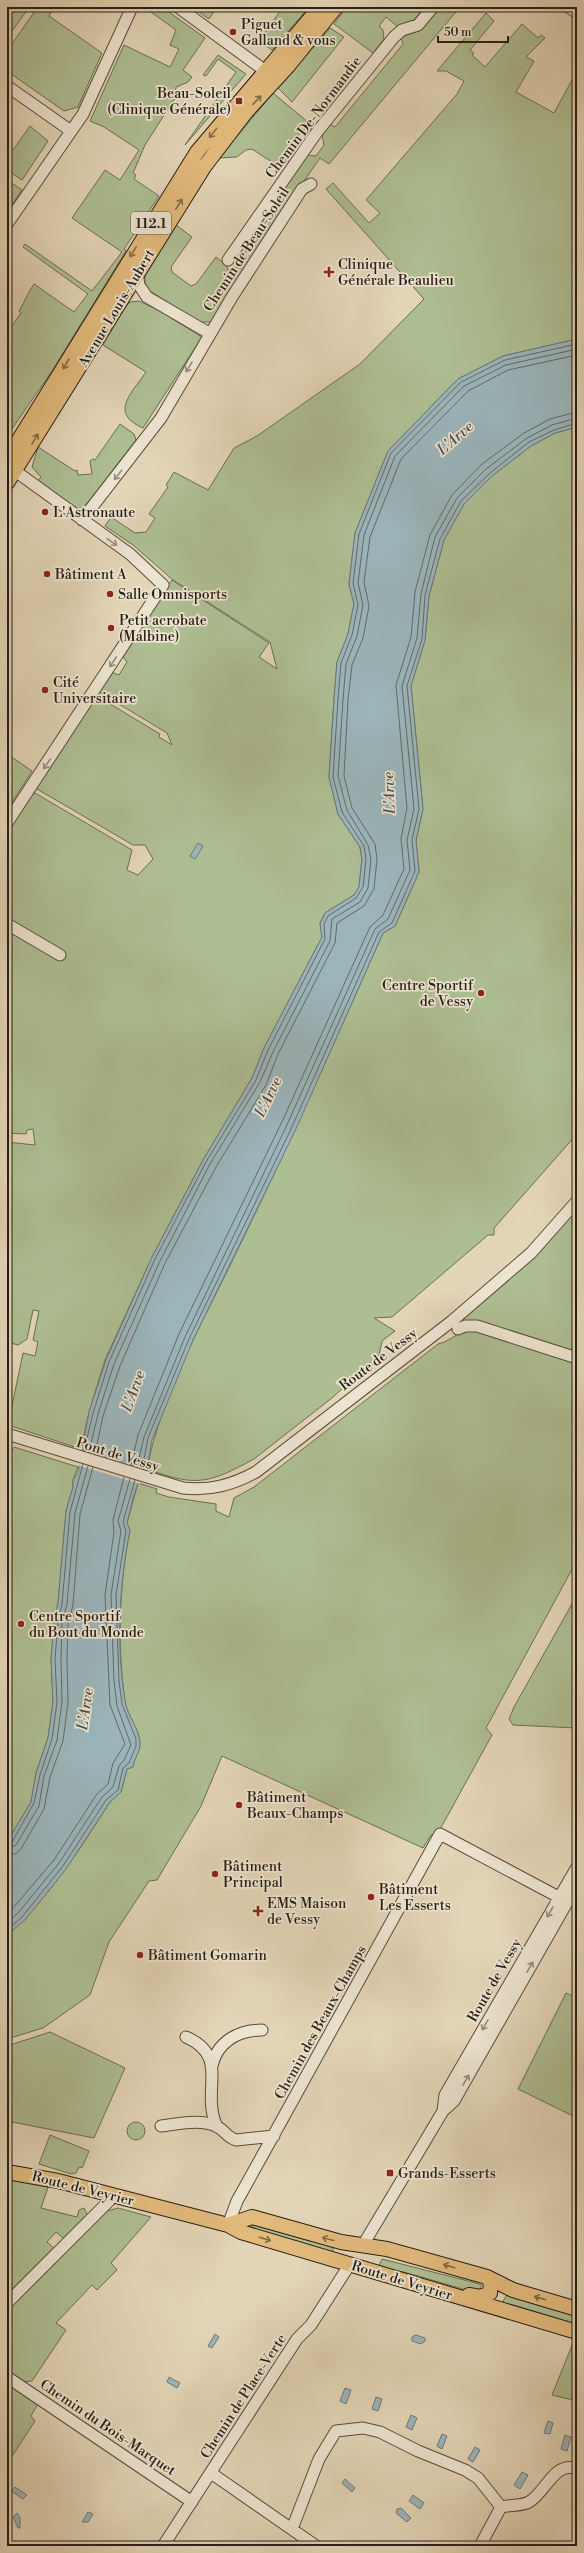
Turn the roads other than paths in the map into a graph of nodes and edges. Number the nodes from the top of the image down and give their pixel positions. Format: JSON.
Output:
{"nodes":[{"id":1,"x":132,"y":7,"type":"edge"},
{"id":2,"x":178,"y":7,"type":"edge"},
{"id":3,"x":320,"y":7,"type":"edge"},
{"id":4,"x":336,"y":7,"type":"edge"},
{"id":5,"x":433,"y":7,"type":"edge"},
{"id":6,"x":569,"y":7,"type":"edge"},
{"id":7,"x":577,"y":13,"type":"edge"},
{"id":8,"x":264,"y":70,"type":"junction"},
{"id":9,"x":7,"y":86,"type":"edge"},
{"id":10,"x":71,"y":131,"type":"junction"},
{"id":11,"x":311,"y":184,"type":"dead end"},
{"id":12,"x":7,"y":224,"type":"edge"},
{"id":13,"x":228,"y":260,"type":"dead end"},
{"id":14,"x":137,"y":273,"type":"junction"},
{"id":15,"x":147,"y":297,"type":"junction"},
{"id":16,"x":122,"y":298,"type":"junction"},
{"id":17,"x":209,"y":333,"type":"junction"},
{"id":18,"x":7,"y":459,"type":"edge"},
{"id":19,"x":9,"y":474,"type":"edge"},
{"id":20,"x":82,"y":520,"type":"junction"},
{"id":21,"x":7,"y":823,"type":"edge"},
{"id":22,"x":7,"y":924,"type":"edge"},
{"id":23,"x":60,"y":955,"type":"dead end"},
{"id":24,"x":577,"y":1201,"type":"edge"},
{"id":25,"x":458,"y":1329,"type":"dead end"},
{"id":26,"x":577,"y":1358,"type":"edge"},
{"id":27,"x":7,"y":1434,"type":"edge"},
{"id":28,"x":170,"y":1485,"type":"joint"},
{"id":29,"x":577,"y":1867,"type":"edge"},
{"id":30,"x":577,"y":1885,"type":"edge"},
{"id":31,"x":563,"y":1899,"type":"junction"},
{"id":32,"x":262,"y":2030,"type":"dead end"},
{"id":33,"x":186,"y":2038,"type":"dead end"},
{"id":34,"x":223,"y":2043,"type":"junction"},
{"id":35,"x":199,"y":2044,"type":"junction"},
{"id":36,"x":212,"y":2067,"type":"junction"},
{"id":37,"x":210,"y":2100,"type":"junction"},
{"id":38,"x":191,"y":2122,"type":"junction"},
{"id":39,"x":161,"y":2126,"type":"dead end"},
{"id":40,"x":217,"y":2127,"type":"junction"},
{"id":41,"x":274,"y":2136,"type":"junction"},
{"id":42,"x":7,"y":2172,"type":"edge"},
{"id":43,"x":112,"y":2195,"type":"junction"},
{"id":44,"x":228,"y":2225,"type":"junction"},
{"id":45,"x":363,"y":2245,"type":"junction"},
{"id":46,"x":350,"y":2264,"type":"junction"},
{"id":47,"x":487,"y":2277,"type":"junction"},
{"id":48,"x":420,"y":2286,"type":"junction"},
{"id":49,"x":7,"y":2303,"type":"edge"},
{"id":50,"x":577,"y":2309,"type":"edge"},
{"id":51,"x":577,"y":2332,"type":"edge"},
{"id":52,"x":7,"y":2377,"type":"edge"},
{"id":53,"x":577,"y":2469,"type":"edge"},
{"id":54,"x":211,"y":2473,"type":"junction"},
{"id":55,"x":192,"y":2502,"type":"junction"},
{"id":56,"x":501,"y":2507,"type":"junction"},
{"id":57,"x":292,"y":2529,"type":"junction"},
{"id":58,"x":163,"y":2546,"type":"edge"},
{"id":59,"x":316,"y":2546,"type":"edge"},
{"id":60,"x":480,"y":2546,"type":"edge"}],
"edges":[{"from":1,"to":10,"type":"street"},
{"from":2,"to":8,"type":"street"},
{"from":3,"to":8,"type":"main road","name":"Avenue Louis-Aubert","number":"112.1"},
{"from":14,"to":4,"type":"main road","name":"Avenue Louis-Aubert","number":"112.1","one_way":true},
{"from":5,"to":13,"type":"street","name":"Chemin De-Normandie"},
{"from":6,"to":7,"type":"street"},
{"from":8,"to":18,"type":"main road","name":"Avenue Louis-Aubert","number":"112.1","one_way":true},
{"from":9,"to":10,"type":"street"},
{"from":10,"to":12,"type":"street"},
{"from":11,"to":17,"type":"street","name":"Chemin de Beau-Soleil"},
{"from":14,"to":15,"type":"street"},
{"from":14,"to":16,"type":"main road","name":"Avenue Louis-Aubert","number":"112.1"},
{"from":15,"to":16,"type":"street","name":"Chemin de Beau-Soleil"},
{"from":15,"to":17,"type":"street","name":"Chemin de Beau-Soleil"},
{"from":19,"to":16,"type":"main road","name":"Avenue Louis-Aubert","number":"112.1","one_way":true},
{"from":17,"to":20,"type":"street","name":"Chemin de Beau-Soleil","one_way":true},
{"from":19,"to":20,"type":"street"},
{"from":20,"to":21,"type":"street","one_way":true},
{"from":22,"to":23,"type":"street"},
{"from":24,"to":28,"type":"street","name":"Route de Vessy"},
{"from":25,"to":26,"type":"street"},
{"from":27,"to":28,"type":"street","name":"Pont de Vessy"},
{"from":29,"to":31,"type":"street","name":"Route de Vessy"},
{"from":30,"to":31,"type":"street","name":"Route de Vessy"},
{"from":31,"to":41,"type":"street","name":"Chemin des Beaux-Champs"},
{"from":31,"to":45,"type":"street","name":"Route de Vessy"},
{"from":32,"to":34,"type":"street"},
{"from":33,"to":35,"type":"street"},
{"from":34,"to":35,"type":"street"},
{"from":34,"to":36,"type":"street"},
{"from":35,"to":36,"type":"street"},
{"from":36,"to":37,"type":"street"},
{"from":37,"to":38,"type":"street"},
{"from":37,"to":40,"type":"street"},
{"from":38,"to":39,"type":"street"},
{"from":38,"to":40,"type":"street"},
{"from":40,"to":41,"type":"street"},
{"from":41,"to":44,"type":"street","name":"Chemin des Beaux-Champs"},
{"from":42,"to":43,"type":"main road","name":"Route de Veyrier"},
{"from":43,"to":44,"type":"main road","name":"Route de Veyrier"},
{"from":43,"to":49,"type":"street"},
{"from":45,"to":44,"type":"main road","name":"Route de Veyrier","one_way":true},
{"from":44,"to":46,"type":"main road","name":"Route de Veyrier","one_way":true},
{"from":45,"to":46,"type":"main road"},
{"from":47,"to":45,"type":"main road","name":"Route de Veyrier","one_way":true},
{"from":46,"to":48,"type":"main road","name":"Route de Veyrier"},
{"from":46,"to":54,"type":"street","name":"Chemin de Place-Verte"},
{"from":47,"to":48,"type":"main road"},
{"from":50,"to":47,"type":"main road","name":"Route de Veyrier","one_way":true},
{"from":48,"to":51,"type":"main road","name":"Route de Veyrier"},
{"from":52,"to":55,"type":"street","name":"Chemin du Bois-Marquet"},
{"from":53,"to":56,"type":"street"},
{"from":54,"to":55,"type":"street","name":"Chemin de Place-Verte"},
{"from":54,"to":57,"type":"street"},
{"from":55,"to":58,"type":"street","name":"Chemin de Place-Verte"},
{"from":56,"to":57,"type":"street"},
{"from":56,"to":60,"type":"street"},
{"from":57,"to":59,"type":"street"}]}
